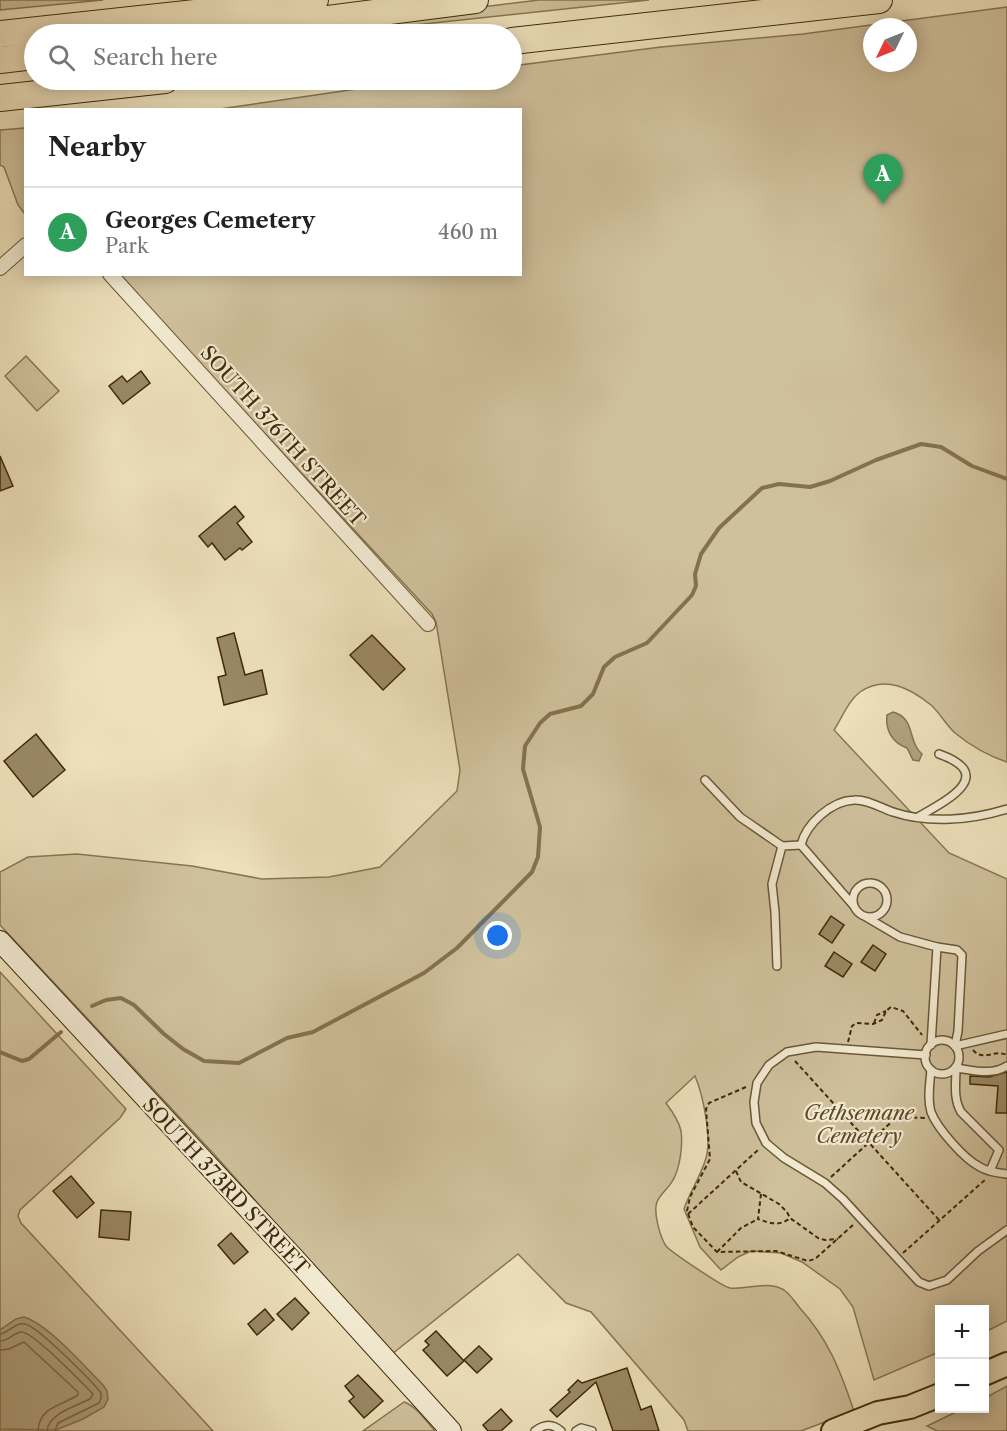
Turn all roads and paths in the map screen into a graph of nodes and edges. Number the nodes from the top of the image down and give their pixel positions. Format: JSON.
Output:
{"nodes":[{"id":1,"x":315,"y":0,"type":"edge"},
{"id":2,"x":475,"y":0,"type":"edge"},
{"id":3,"x":879,"y":0,"type":"edge"},
{"id":4,"x":93,"y":24,"type":"edge"},
{"id":5,"x":289,"y":24,"type":"edge"},
{"id":6,"x":24,"y":31,"type":"edge"},
{"id":7,"x":0,"y":34,"type":"edge"},
{"id":8,"x":522,"y":40,"type":"edge"},
{"id":9,"x":24,"y":57,"type":"edge"},
{"id":10,"x":0,"y":60,"type":"edge"},
{"id":11,"x":24,"y":73,"type":"edge"},
{"id":12,"x":0,"y":75,"type":"edge"},
{"id":13,"x":73,"y":90,"type":"edge"},
{"id":14,"x":0,"y":98,"type":"edge"},
{"id":15,"x":24,"y":247,"type":"edge"},
{"id":16,"x":0,"y":268,"type":"edge"},
{"id":17,"x":112,"y":276,"type":"edge"},
{"id":18,"x":428,"y":624,"type":"dead end"},
{"id":19,"x":939,"y":754,"type":"dead end"},
{"id":20,"x":705,"y":780,"type":"dead end"},
{"id":21,"x":1007,"y":809,"type":"edge"},
{"id":22,"x":918,"y":817,"type":"junction"},
{"id":23,"x":801,"y":845,"type":"junction"},
{"id":24,"x":782,"y":846,"type":"junction"},
{"id":25,"x":853,"y":905,"type":"junction"},
{"id":26,"x":866,"y":917,"type":"junction"},
{"id":27,"x":0,"y":941,"type":"edge"},
{"id":28,"x":937,"y":947,"type":"junction"},
{"id":29,"x":777,"y":966,"type":"dead end"},
{"id":30,"x":886,"y":1011,"type":"junction"},
{"id":31,"x":873,"y":1024,"type":"junction"},
{"id":32,"x":932,"y":1030,"type":"junction"},
{"id":33,"x":1007,"y":1034,"type":"edge"},
{"id":34,"x":969,"y":1042,"type":"junction"},
{"id":35,"x":930,"y":1045,"type":"junction"},
{"id":36,"x":956,"y":1046,"type":"junction"},
{"id":37,"x":846,"y":1050,"type":"junction"},
{"id":38,"x":787,"y":1052,"type":"junction"},
{"id":39,"x":926,"y":1055,"type":"junction"},
{"id":40,"x":1007,"y":1055,"type":"edge"},
{"id":41,"x":1007,"y":1066,"type":"edge"},
{"id":42,"x":956,"y":1068,"type":"junction"},
{"id":43,"x":931,"y":1070,"type":"junction"},
{"id":44,"x":757,"y":1083,"type":"junction"},
{"id":45,"x":934,"y":1118,"type":"junction"},
{"id":46,"x":766,"y":1143,"type":"junction"},
{"id":47,"x":869,"y":1143,"type":"junction"},
{"id":48,"x":1007,"y":1148,"type":"edge"},
{"id":49,"x":999,"y":1150,"type":"junction"},
{"id":50,"x":736,"y":1171,"type":"junction"},
{"id":51,"x":990,"y":1171,"type":"junction"},
{"id":52,"x":1007,"y":1174,"type":"edge"},
{"id":53,"x":825,"y":1183,"type":"junction"},
{"id":54,"x":761,"y":1194,"type":"junction"},
{"id":55,"x":688,"y":1215,"type":"junction"},
{"id":56,"x":758,"y":1218,"type":"junction"},
{"id":57,"x":790,"y":1218,"type":"junction"},
{"id":58,"x":860,"y":1219,"type":"junction"},
{"id":59,"x":939,"y":1220,"type":"junction"},
{"id":60,"x":1007,"y":1230,"type":"edge"},
{"id":61,"x":838,"y":1239,"type":"junction"},
{"id":62,"x":717,"y":1252,"type":"junction"},
{"id":63,"x":896,"y":1259,"type":"junction"},
{"id":64,"x":1007,"y":1364,"type":"edge"},
{"id":65,"x":989,"y":1372,"type":"edge"},
{"id":66,"x":935,"y":1397,"type":"edge"},
{"id":67,"x":910,"y":1407,"type":"junction"},
{"id":68,"x":451,"y":1431,"type":"edge"},
{"id":69,"x":536,"y":1431,"type":"edge"},
{"id":70,"x":561,"y":1431,"type":"edge"},
{"id":71,"x":576,"y":1431,"type":"edge"},
{"id":72,"x":592,"y":1431,"type":"edge"},
{"id":73,"x":832,"y":1431,"type":"edge"},
{"id":74,"x":872,"y":1431,"type":"edge"}],
"edges":[{"from":1,"to":4,"type":"highway"},
{"from":2,"to":5,"type":"highway"},
{"from":3,"to":8,"type":"highway"},
{"from":6,"to":7,"type":"highway"},
{"from":9,"to":10,"type":"highway"},
{"from":11,"to":12,"type":"highway"},
{"from":13,"to":14,"type":"highway"},
{"from":15,"to":16,"type":"street"},
{"from":17,"to":18,"type":"street","name":"SOUTH 376TH STREET"},
{"from":19,"to":22,"type":"lane"},
{"from":20,"to":24,"type":"lane"},
{"from":21,"to":22,"type":"lane"},
{"from":22,"to":23,"type":"lane"},
{"from":23,"to":24,"type":"lane"},
{"from":23,"to":25,"type":"lane"},
{"from":24,"to":29,"type":"lane"},
{"from":25,"to":26,"type":"lane"},
{"from":25,"to":26,"type":"lane"},
{"from":26,"to":28,"type":"lane"},
{"from":27,"to":68,"type":"street","name":"SOUTH 373RD STREET"},
{"from":28,"to":32,"type":"lane"},
{"from":28,"to":36,"type":"lane"},
{"from":30,"to":31,"type":"path"},
{"from":30,"to":31,"type":"path"},
{"from":30,"to":32,"type":"path"},
{"from":31,"to":37,"type":"path"},
{"from":32,"to":35,"type":"lane"},
{"from":33,"to":34,"type":"lane"},
{"from":34,"to":36,"type":"lane"},
{"from":34,"to":40,"type":"path"},
{"from":35,"to":36,"type":"lane"},
{"from":35,"to":39,"type":"lane"},
{"from":36,"to":42,"type":"lane"},
{"from":37,"to":38,"type":"lane"},
{"from":37,"to":39,"type":"lane"},
{"from":38,"to":44,"type":"lane"},
{"from":38,"to":47,"type":"path"},
{"from":39,"to":43,"type":"lane"},
{"from":41,"to":42,"type":"lane"},
{"from":42,"to":43,"type":"lane"},
{"from":42,"to":49,"type":"lane"},
{"from":43,"to":45,"type":"lane"},
{"from":44,"to":46,"type":"lane"},
{"from":44,"to":55,"type":"path"},
{"from":45,"to":47,"type":"path"},
{"from":45,"to":51,"type":"lane"},
{"from":46,"to":50,"type":"path"},
{"from":46,"to":53,"type":"lane"},
{"from":47,"to":53,"type":"path"},
{"from":47,"to":59,"type":"path"},
{"from":48,"to":49,"type":"lane"},
{"from":49,"to":51,"type":"lane"},
{"from":50,"to":54,"type":"path"},
{"from":50,"to":55,"type":"path"},
{"from":51,"to":52,"type":"lane"},
{"from":51,"to":59,"type":"path"},
{"from":53,"to":58,"type":"lane"},
{"from":54,"to":56,"type":"path"},
{"from":54,"to":57,"type":"path"},
{"from":55,"to":62,"type":"path"},
{"from":56,"to":57,"type":"path"},
{"from":56,"to":62,"type":"path"},
{"from":57,"to":61,"type":"path"},
{"from":58,"to":61,"type":"path"},
{"from":58,"to":63,"type":"lane"},
{"from":59,"to":63,"type":"path"},
{"from":60,"to":63,"type":"lane"},
{"from":61,"to":62,"type":"path"},
{"from":64,"to":65,"type":"main road"},
{"from":66,"to":67,"type":"main road"},
{"from":67,"to":73,"type":"main road"},
{"from":67,"to":74,"type":"main road"},
{"from":69,"to":70,"type":"lane"},
{"from":71,"to":72,"type":"lane"}]}
